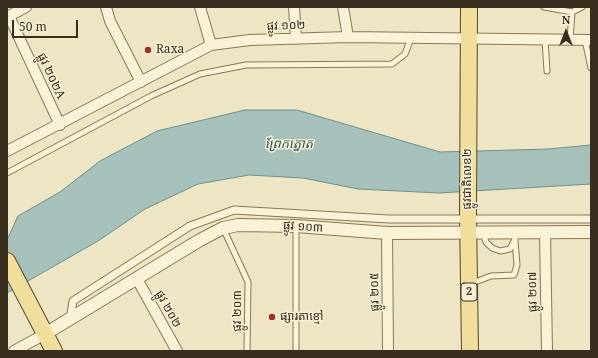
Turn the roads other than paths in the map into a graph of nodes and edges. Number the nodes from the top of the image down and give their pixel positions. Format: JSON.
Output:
{"nodes":[{"id":1,"x":26,"y":7,"type":"edge"},
{"id":2,"x":106,"y":7,"type":"edge"},
{"id":3,"x":200,"y":7,"type":"edge"},
{"id":4,"x":294,"y":7,"type":"edge"},
{"id":5,"x":343,"y":7,"type":"edge"},
{"id":6,"x":469,"y":7,"type":"edge"},
{"id":7,"x":544,"y":7,"type":"edge"},
{"id":8,"x":582,"y":7,"type":"edge"},
{"id":9,"x":572,"y":12,"type":"junction"},
{"id":10,"x":8,"y":16,"type":"edge"},
{"id":11,"x":348,"y":37,"type":"junction"},
{"id":12,"x":412,"y":38,"type":"junction"},
{"id":13,"x":468,"y":38,"type":"junction"},
{"id":14,"x":296,"y":39,"type":"junction"},
{"id":15,"x":545,"y":40,"type":"junction"},
{"id":16,"x":570,"y":40,"type":"junction"},
{"id":17,"x":588,"y":40,"type":"edge"},
{"id":18,"x":211,"y":45,"type":"junction"},
{"id":19,"x":591,"y":68,"type":"edge"},
{"id":20,"x":547,"y":71,"type":"dead end"},
{"id":21,"x":141,"y":82,"type":"junction"},
{"id":22,"x":60,"y":125,"type":"junction"},
{"id":23,"x":7,"y":151,"type":"edge"},
{"id":24,"x":7,"y":173,"type":"edge"},
{"id":25,"x":591,"y":219,"type":"edge"},
{"id":26,"x":472,"y":225,"type":"junction"},
{"id":27,"x":296,"y":226,"type":"junction"},
{"id":28,"x":224,"y":228,"type":"junction"},
{"id":29,"x":545,"y":232,"type":"junction"},
{"id":30,"x":591,"y":232,"type":"edge"},
{"id":31,"x":387,"y":233,"type":"junction"},
{"id":32,"x":516,"y":236,"type":"junction"},
{"id":33,"x":7,"y":261,"type":"edge"},
{"id":34,"x":137,"y":279,"type":"junction"},
{"id":35,"x":469,"y":290,"type":"junction"},
{"id":36,"x":70,"y":320,"type":"junction"},
{"id":37,"x":45,"y":334,"type":"junction"},
{"id":38,"x":14,"y":351,"type":"edge"},
{"id":39,"x":54,"y":351,"type":"edge"},
{"id":40,"x":177,"y":351,"type":"edge"},
{"id":41,"x":247,"y":351,"type":"edge"},
{"id":42,"x":296,"y":351,"type":"edge"},
{"id":43,"x":388,"y":351,"type":"edge"},
{"id":44,"x":470,"y":351,"type":"edge"},
{"id":45,"x":547,"y":351,"type":"edge"}],
"edges":[{"from":1,"to":10,"type":"street"},
{"from":2,"to":21,"type":"street"},
{"from":3,"to":18,"type":"street"},
{"from":4,"to":14,"type":"street"},
{"from":5,"to":11,"type":"street"},
{"from":6,"to":13,"type":"main road","name":"ផ្លូវជាតិលេខ២","number":"2"},
{"from":7,"to":9,"type":"lane"},
{"from":8,"to":9,"type":"lane"},
{"from":9,"to":16,"type":"lane"},
{"from":10,"to":22,"type":"street","name":"ផ្លូវ ២០២A"},
{"from":11,"to":12,"type":"street","name":"ផ្លូវ ១០២"},
{"from":11,"to":14,"type":"street","name":"ផ្លូវ ១០២"},
{"from":12,"to":13,"type":"street","name":"ផ្លូវ ១០២"},
{"from":12,"to":24,"type":"lane"},
{"from":13,"to":15,"type":"street","name":"ផ្លូវ ១០២"},
{"from":13,"to":26,"type":"main road","name":"ផ្លូវជាតិលេខ២","number":"2"},
{"from":14,"to":18,"type":"street","name":"ផ្លូវ ១០២"},
{"from":15,"to":16,"type":"street","name":"ផ្លូវ ១០២"},
{"from":15,"to":20,"type":"lane"},
{"from":16,"to":17,"type":"street","name":"ផ្លូវ ១០២"},
{"from":17,"to":19,"type":"lane"},
{"from":18,"to":21,"type":"street","name":"ផ្លូវ ១០២"},
{"from":21,"to":22,"type":"street","name":"ផ្លូវ ១០២"},
{"from":22,"to":23,"type":"street","name":"ផ្លូវ ១០២"},
{"from":25,"to":26,"type":"street"},
{"from":26,"to":31,"type":"street","name":"ផ្លូវ ១០៣"},
{"from":26,"to":32,"type":"street","name":"ផ្លូវ ១០៣"},
{"from":26,"to":32,"type":"lane"},
{"from":26,"to":35,"type":"main road","name":"ផ្លូវជាតិលេខ២","number":"2"},
{"from":26,"to":36,"type":"street"},
{"from":27,"to":28,"type":"street","name":"ផ្លូវ ១០៣"},
{"from":27,"to":31,"type":"street","name":"ផ្លូវ ១០៣"},
{"from":27,"to":42,"type":"lane"},
{"from":28,"to":34,"type":"street","name":"ផ្លូវ ១០៣"},
{"from":28,"to":41,"type":"lane","name":"ផ្លូវ ២០៣"},
{"from":29,"to":30,"type":"street","name":"ផ្លូវ ១០៣"},
{"from":29,"to":32,"type":"street","name":"ផ្លូវ ១០៣"},
{"from":29,"to":45,"type":"street","name":"ផ្លូវ ២០៧"},
{"from":31,"to":43,"type":"street","name":"ផ្លូវ ២០៥"},
{"from":32,"to":35,"type":"lane"},
{"from":33,"to":37,"type":"main road"},
{"from":34,"to":36,"type":"street","name":"ផ្លូវ ១០៣"},
{"from":34,"to":40,"type":"street","name":"ផ្លូវ ២០២"},
{"from":35,"to":44,"type":"main road","name":"ផ្លូវជាតិលេខ២","number":"2"},
{"from":36,"to":37,"type":"street","name":"ផ្លូវ ១០៣"},
{"from":37,"to":38,"type":"street"},
{"from":37,"to":39,"type":"main road"}]}
